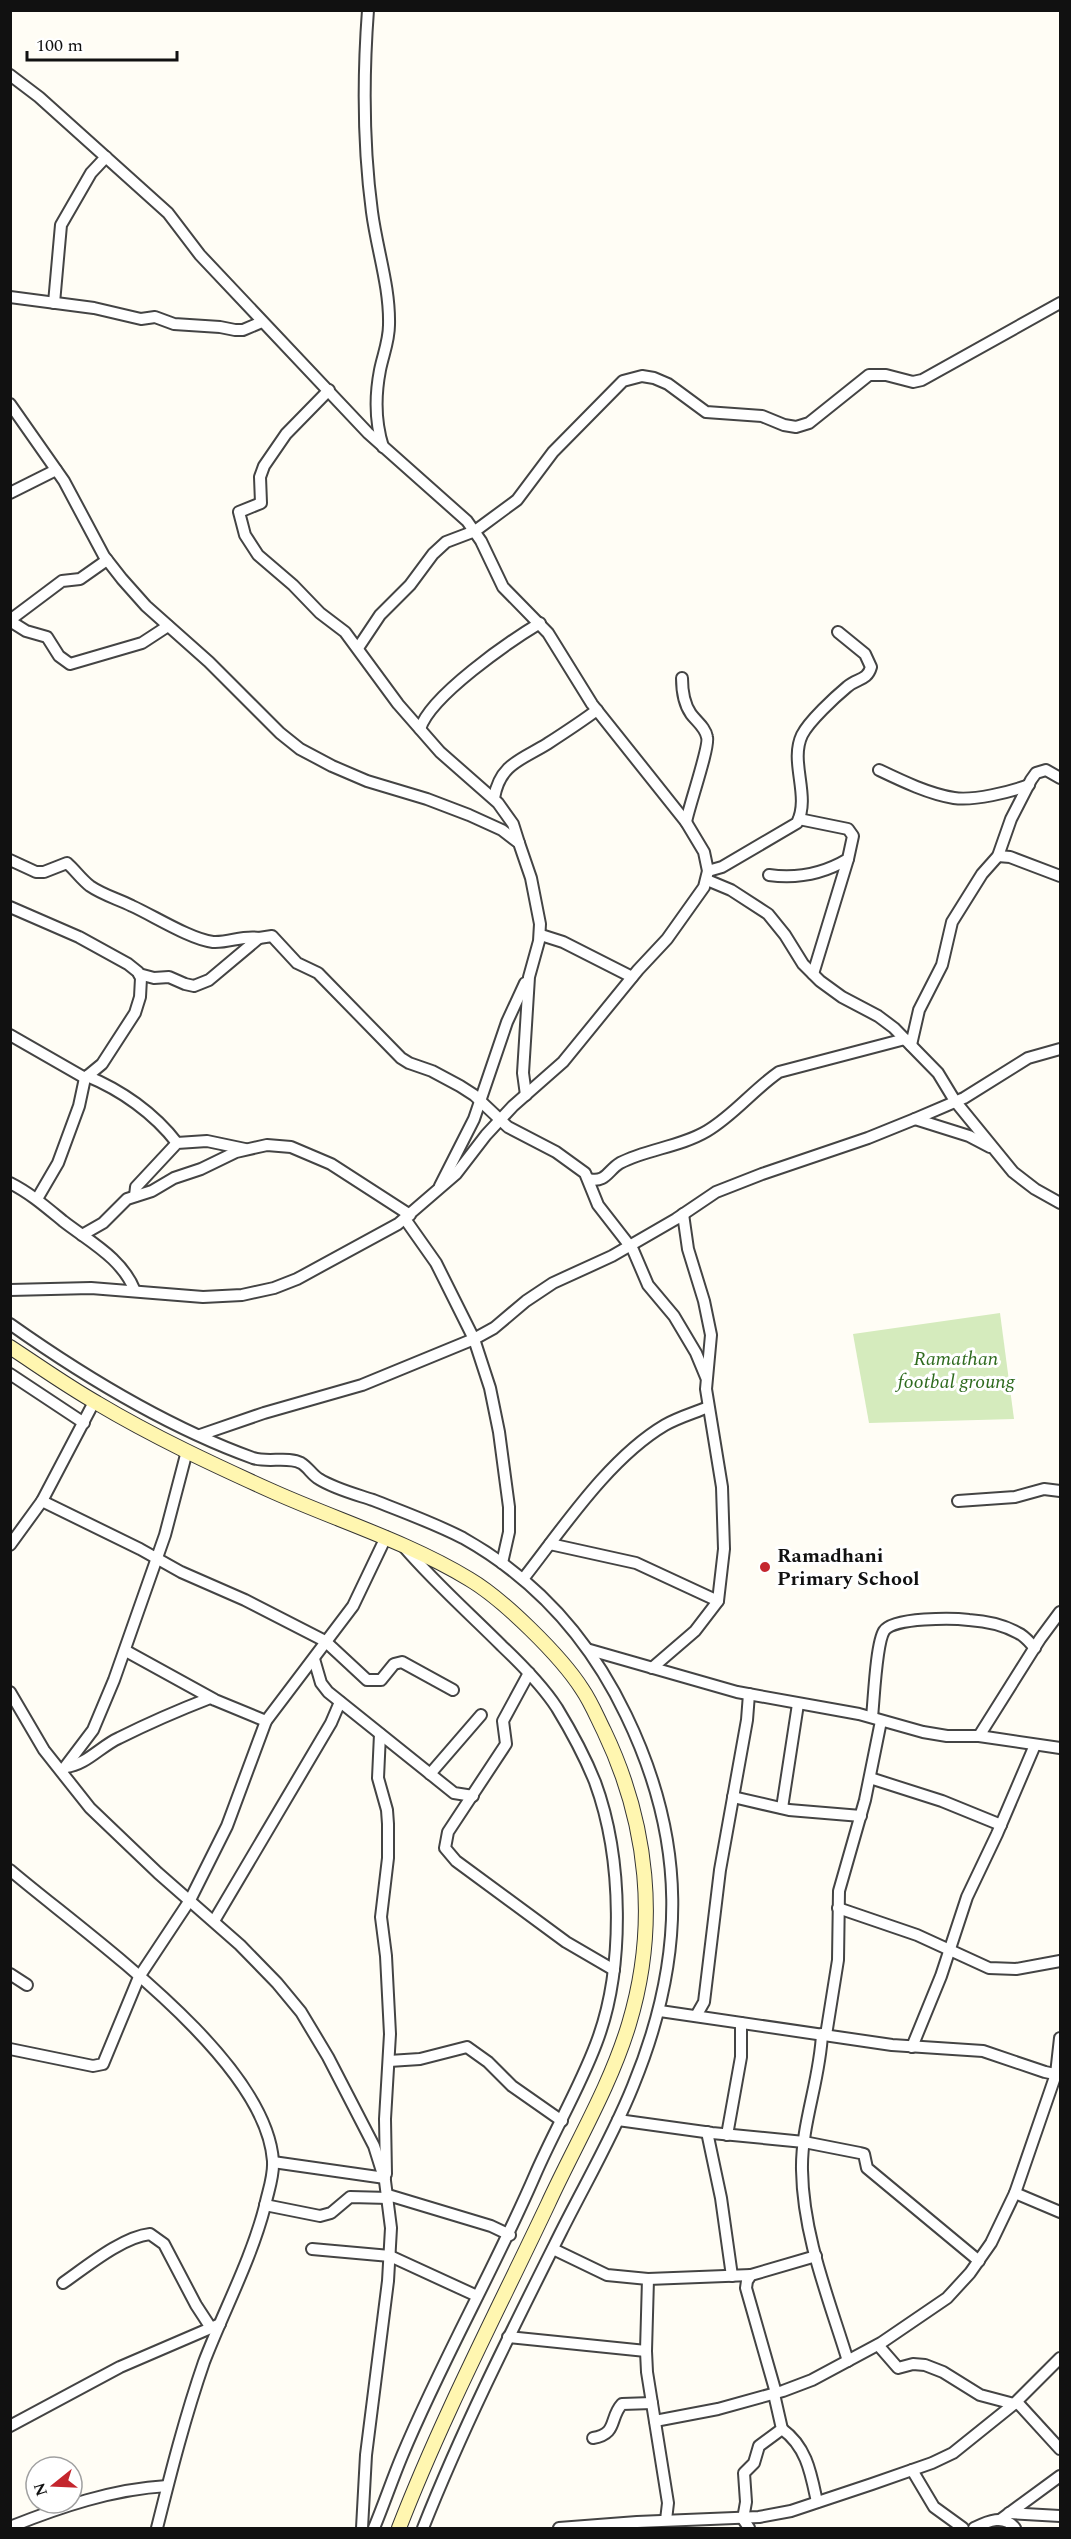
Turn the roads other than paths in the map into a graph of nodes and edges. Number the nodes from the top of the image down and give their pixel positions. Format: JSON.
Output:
{"nodes":[{"id":1,"x":368,"y":10,"type":"edge"},
{"id":2,"x":10,"y":75,"type":"edge"},
{"id":3,"x":105,"y":157,"type":"junction"},
{"id":4,"x":10,"y":297,"type":"edge"},
{"id":5,"x":54,"y":303,"type":"junction"},
{"id":6,"x":1060,"y":303,"type":"edge"},
{"id":7,"x":262,"y":322,"type":"junction"},
{"id":8,"x":329,"y":390,"type":"junction"},
{"id":9,"x":10,"y":404,"type":"edge"},
{"id":10,"x":384,"y":447,"type":"junction"},
{"id":11,"x":56,"y":470,"type":"junction"},
{"id":12,"x":10,"y":493,"type":"edge"},
{"id":13,"x":475,"y":531,"type":"junction"},
{"id":14,"x":107,"y":560,"type":"junction"},
{"id":15,"x":10,"y":621,"type":"edge"},
{"id":16,"x":540,"y":623,"type":"junction"},
{"id":17,"x":168,"y":626,"type":"junction"},
{"id":18,"x":838,"y":632,"type":"dead end"},
{"id":19,"x":358,"y":648,"type":"junction"},
{"id":20,"x":682,"y":678,"type":"dead end"},
{"id":21,"x":597,"y":710,"type":"junction"},
{"id":22,"x":420,"y":729,"type":"junction"},
{"id":23,"x":879,"y":771,"type":"dead end"},
{"id":24,"x":1060,"y":778,"type":"edge"},
{"id":25,"x":1029,"y":785,"type":"junction"},
{"id":26,"x":494,"y":798,"type":"junction"},
{"id":27,"x":799,"y":819,"type":"junction"},
{"id":28,"x":686,"y":822,"type":"junction"},
{"id":29,"x":519,"y":843,"type":"junction"},
{"id":30,"x":998,"y":856,"type":"junction"},
{"id":31,"x":848,"y":859,"type":"junction"},
{"id":32,"x":10,"y":860,"type":"edge"},
{"id":33,"x":769,"y":875,"type":"dead end"},
{"id":34,"x":708,"y":876,"type":"junction"},
{"id":35,"x":1060,"y":876,"type":"edge"},
{"id":36,"x":10,"y":908,"type":"edge"},
{"id":37,"x":541,"y":935,"type":"junction"},
{"id":38,"x":260,"y":938,"type":"junction"},
{"id":39,"x":139,"y":974,"type":"junction"},
{"id":40,"x":813,"y":974,"type":"junction"},
{"id":41,"x":529,"y":977,"type":"junction"},
{"id":42,"x":632,"y":977,"type":"junction"},
{"id":43,"x":10,"y":1035,"type":"edge"},
{"id":44,"x":908,"y":1042,"type":"junction"},
{"id":45,"x":1060,"y":1049,"type":"edge"},
{"id":46,"x":86,"y":1077,"type":"junction"},
{"id":47,"x":526,"y":1095,"type":"junction"},
{"id":48,"x":480,"y":1100,"type":"junction"},
{"id":49,"x":956,"y":1101,"type":"junction"},
{"id":50,"x":915,"y":1119,"type":"junction"},
{"id":51,"x":500,"y":1121,"type":"junction"},
{"id":52,"x":177,"y":1143,"type":"junction"},
{"id":53,"x":246,"y":1149,"type":"junction"},
{"id":54,"x":994,"y":1149,"type":"junction"},
{"id":55,"x":589,"y":1179,"type":"junction"},
{"id":56,"x":10,"y":1183,"type":"edge"},
{"id":57,"x":438,"y":1190,"type":"junction"},
{"id":58,"x":135,"y":1196,"type":"junction"},
{"id":59,"x":37,"y":1199,"type":"junction"},
{"id":60,"x":1060,"y":1203,"type":"edge"},
{"id":61,"x":683,"y":1214,"type":"junction"},
{"id":62,"x":408,"y":1217,"type":"junction"},
{"id":63,"x":81,"y":1235,"type":"junction"},
{"id":64,"x":630,"y":1244,"type":"junction"},
{"id":65,"x":10,"y":1290,"type":"edge"},
{"id":66,"x":135,"y":1291,"type":"junction"},
{"id":67,"x":10,"y":1324,"type":"edge"},
{"id":68,"x":474,"y":1339,"type":"junction"},
{"id":69,"x":10,"y":1347,"type":"edge"},
{"id":70,"x":10,"y":1374,"type":"edge"},
{"id":71,"x":706,"y":1377,"type":"junction"},
{"id":72,"x":94,"y":1402,"type":"junction"},
{"id":73,"x":708,"y":1407,"type":"junction"},
{"id":74,"x":84,"y":1423,"type":"junction"},
{"id":75,"x":200,"y":1435,"type":"junction"},
{"id":76,"x":187,"y":1451,"type":"junction"},
{"id":77,"x":1060,"y":1491,"type":"edge"},
{"id":78,"x":42,"y":1501,"type":"junction"},
{"id":79,"x":958,"y":1501,"type":"dead end"},
{"id":80,"x":386,"y":1537,"type":"junction"},
{"id":81,"x":550,"y":1544,"type":"junction"},
{"id":82,"x":10,"y":1545,"type":"edge"},
{"id":83,"x":404,"y":1547,"type":"junction"},
{"id":84,"x":157,"y":1558,"type":"junction"},
{"id":85,"x":502,"y":1563,"type":"junction"},
{"id":86,"x":523,"y":1579,"type":"junction"},
{"id":87,"x":718,"y":1601,"type":"junction"},
{"id":88,"x":1060,"y":1612,"type":"edge"},
{"id":89,"x":325,"y":1641,"type":"junction"},
{"id":90,"x":1035,"y":1648,"type":"junction"},
{"id":91,"x":590,"y":1650,"type":"junction"},
{"id":92,"x":126,"y":1651,"type":"junction"},
{"id":93,"x":314,"y":1659,"type":"junction"},
{"id":94,"x":652,"y":1668,"type":"junction"},
{"id":95,"x":530,"y":1673,"type":"junction"},
{"id":96,"x":453,"y":1690,"type":"dead end"},
{"id":97,"x":10,"y":1692,"type":"edge"},
{"id":98,"x":749,"y":1694,"type":"junction"},
{"id":99,"x":210,"y":1698,"type":"junction"},
{"id":100,"x":340,"y":1702,"type":"junction"},
{"id":101,"x":798,"y":1704,"type":"junction"},
{"id":102,"x":481,"y":1715,"type":"dead end"},
{"id":103,"x":876,"y":1719,"type":"junction"},
{"id":104,"x":266,"y":1721,"type":"junction"},
{"id":105,"x":380,"y":1734,"type":"junction"},
{"id":106,"x":979,"y":1736,"type":"junction"},
{"id":107,"x":1035,"y":1745,"type":"junction"},
{"id":108,"x":1060,"y":1748,"type":"edge"},
{"id":109,"x":64,"y":1769,"type":"junction"},
{"id":110,"x":430,"y":1774,"type":"junction"},
{"id":111,"x":870,"y":1778,"type":"junction"},
{"id":112,"x":454,"y":1793,"type":"junction"},
{"id":113,"x":473,"y":1796,"type":"junction"},
{"id":114,"x":733,"y":1797,"type":"junction"},
{"id":115,"x":782,"y":1808,"type":"junction"},
{"id":116,"x":458,"y":1816,"type":"junction"},
{"id":117,"x":861,"y":1816,"type":"junction"},
{"id":118,"x":1001,"y":1825,"type":"junction"},
{"id":119,"x":10,"y":1870,"type":"edge"},
{"id":120,"x":190,"y":1900,"type":"junction"},
{"id":121,"x":838,"y":1908,"type":"junction"},
{"id":122,"x":214,"y":1921,"type":"junction"},
{"id":123,"x":949,"y":1948,"type":"junction"},
{"id":124,"x":1060,"y":1961,"type":"edge"},
{"id":125,"x":614,"y":1970,"type":"junction"},
{"id":126,"x":10,"y":1974,"type":"edge"},
{"id":127,"x":139,"y":1977,"type":"junction"},
{"id":128,"x":27,"y":1985,"type":"dead end"},
{"id":129,"x":660,"y":2012,"type":"junction"},
{"id":130,"x":696,"y":2016,"type":"junction"},
{"id":131,"x":741,"y":2023,"type":"junction"},
{"id":132,"x":824,"y":2035,"type":"junction"},
{"id":133,"x":1060,"y":2038,"type":"edge"},
{"id":134,"x":912,"y":2047,"type":"junction"},
{"id":135,"x":10,"y":2049,"type":"edge"},
{"id":136,"x":389,"y":2061,"type":"junction"},
{"id":137,"x":1058,"y":2074,"type":"edge"},
{"id":138,"x":618,"y":2120,"type":"junction"},
{"id":139,"x":562,"y":2121,"type":"junction"},
{"id":140,"x":706,"y":2132,"type":"junction"},
{"id":141,"x":727,"y":2134,"type":"junction"},
{"id":142,"x":804,"y":2142,"type":"junction"},
{"id":143,"x":273,"y":2162,"type":"junction"},
{"id":144,"x":385,"y":2180,"type":"junction"},
{"id":145,"x":1015,"y":2193,"type":"junction"},
{"id":146,"x":388,"y":2197,"type":"junction"},
{"id":147,"x":265,"y":2205,"type":"junction"},
{"id":148,"x":1060,"y":2212,"type":"edge"},
{"id":149,"x":510,"y":2235,"type":"junction"},
{"id":150,"x":553,"y":2248,"type":"junction"},
{"id":151,"x":312,"y":2249,"type":"dead end"},
{"id":152,"x":390,"y":2256,"type":"junction"},
{"id":153,"x":816,"y":2256,"type":"junction"},
{"id":154,"x":979,"y":2261,"type":"junction"},
{"id":155,"x":751,"y":2275,"type":"junction"},
{"id":156,"x":732,"y":2276,"type":"junction"},
{"id":157,"x":648,"y":2279,"type":"junction"},
{"id":158,"x":63,"y":2283,"type":"dead end"},
{"id":159,"x":477,"y":2296,"type":"junction"},
{"id":160,"x":216,"y":2326,"type":"junction"},
{"id":161,"x":508,"y":2337,"type":"junction"},
{"id":162,"x":878,"y":2345,"type":"junction"},
{"id":163,"x":646,"y":2351,"type":"junction"},
{"id":164,"x":1060,"y":2358,"type":"edge"},
{"id":165,"x":848,"y":2361,"type":"junction"},
{"id":166,"x":775,"y":2393,"type":"junction"},
{"id":167,"x":652,"y":2403,"type":"junction"},
{"id":168,"x":1016,"y":2403,"type":"junction"},
{"id":169,"x":655,"y":2421,"type":"junction"},
{"id":170,"x":10,"y":2426,"type":"edge"},
{"id":171,"x":782,"y":2429,"type":"junction"},
{"id":172,"x":593,"y":2438,"type":"dead end"},
{"id":173,"x":1060,"y":2449,"type":"edge"},
{"id":174,"x":912,"y":2470,"type":"junction"},
{"id":175,"x":1060,"y":2476,"type":"edge"},
{"id":176,"x":167,"y":2486,"type":"junction"},
{"id":177,"x":817,"y":2502,"type":"junction"},
{"id":178,"x":1060,"y":2516,"type":"edge"},
{"id":179,"x":1004,"y":2517,"type":"junction"},
{"id":180,"x":666,"y":2520,"type":"junction"},
{"id":181,"x":31,"y":2523,"type":"edge"},
{"id":182,"x":746,"y":2524,"type":"edge"},
{"id":183,"x":10,"y":2527,"type":"edge"},
{"id":184,"x":158,"y":2529,"type":"edge"},
{"id":185,"x":362,"y":2529,"type":"edge"},
{"id":186,"x":374,"y":2529,"type":"edge"},
{"id":187,"x":399,"y":2529,"type":"edge"},
{"id":188,"x":423,"y":2529,"type":"edge"},
{"id":189,"x":559,"y":2529,"type":"edge"},
{"id":190,"x":963,"y":2529,"type":"edge"},
{"id":191,"x":975,"y":2529,"type":"edge"},
{"id":192,"x":1015,"y":2529,"type":"edge"}],
"edges":[{"from":1,"to":10,"type":"street"},
{"from":2,"to":3,"type":"street"},
{"from":3,"to":5,"type":"street"},
{"from":3,"to":7,"type":"street"},
{"from":4,"to":5,"type":"street"},
{"from":5,"to":7,"type":"street"},
{"from":6,"to":13,"type":"street"},
{"from":7,"to":8,"type":"street"},
{"from":8,"to":10,"type":"street"},
{"from":8,"to":19,"type":"street"},
{"from":9,"to":11,"type":"street"},
{"from":10,"to":13,"type":"street"},
{"from":11,"to":12,"type":"street"},
{"from":11,"to":14,"type":"street"},
{"from":13,"to":16,"type":"street"},
{"from":13,"to":19,"type":"street"},
{"from":14,"to":15,"type":"street"},
{"from":14,"to":17,"type":"street"},
{"from":15,"to":17,"type":"street"},
{"from":16,"to":21,"type":"street"},
{"from":16,"to":22,"type":"street"},
{"from":17,"to":29,"type":"street"},
{"from":18,"to":27,"type":"street"},
{"from":19,"to":22,"type":"street"},
{"from":20,"to":28,"type":"street"},
{"from":21,"to":26,"type":"street"},
{"from":21,"to":28,"type":"street"},
{"from":22,"to":26,"type":"street"},
{"from":23,"to":25,"type":"street"},
{"from":24,"to":25,"type":"street"},
{"from":25,"to":30,"type":"street"},
{"from":26,"to":29,"type":"street"},
{"from":27,"to":31,"type":"street"},
{"from":27,"to":34,"type":"street"},
{"from":28,"to":34,"type":"street"},
{"from":29,"to":37,"type":"street"},
{"from":30,"to":35,"type":"street"},
{"from":30,"to":44,"type":"street"},
{"from":31,"to":33,"type":"street"},
{"from":31,"to":40,"type":"street"},
{"from":32,"to":38,"type":"street"},
{"from":34,"to":40,"type":"street"},
{"from":34,"to":42,"type":"street"},
{"from":36,"to":39,"type":"street"},
{"from":37,"to":41,"type":"street"},
{"from":37,"to":42,"type":"street"},
{"from":38,"to":39,"type":"street"},
{"from":38,"to":48,"type":"street"},
{"from":39,"to":46,"type":"street"},
{"from":40,"to":44,"type":"street"},
{"from":41,"to":47,"type":"street"},
{"from":41,"to":48,"type":"street"},
{"from":42,"to":47,"type":"street"},
{"from":43,"to":46,"type":"street"},
{"from":44,"to":49,"type":"street"},
{"from":44,"to":55,"type":"street"},
{"from":45,"to":49,"type":"street"},
{"from":46,"to":52,"type":"street"},
{"from":46,"to":59,"type":"street"},
{"from":47,"to":51,"type":"street"},
{"from":48,"to":51,"type":"street"},
{"from":48,"to":57,"type":"street"},
{"from":49,"to":50,"type":"street"},
{"from":49,"to":54,"type":"street"},
{"from":50,"to":54,"type":"street"},
{"from":50,"to":61,"type":"street"},
{"from":51,"to":55,"type":"street"},
{"from":51,"to":57,"type":"street"},
{"from":52,"to":53,"type":"street"},
{"from":52,"to":58,"type":"street"},
{"from":53,"to":58,"type":"street"},
{"from":53,"to":62,"type":"street"},
{"from":54,"to":60,"type":"street"},
{"from":55,"to":64,"type":"street"},
{"from":56,"to":59,"type":"street"},
{"from":57,"to":62,"type":"street"},
{"from":58,"to":63,"type":"street"},
{"from":59,"to":63,"type":"street"},
{"from":61,"to":64,"type":"street"},
{"from":61,"to":71,"type":"street"},
{"from":62,"to":66,"type":"street"},
{"from":62,"to":68,"type":"street"},
{"from":63,"to":66,"type":"street"},
{"from":64,"to":68,"type":"street"},
{"from":64,"to":71,"type":"street"},
{"from":65,"to":66,"type":"street"},
{"from":67,"to":75,"type":"street"},
{"from":68,"to":75,"type":"street"},
{"from":68,"to":85,"type":"street"},
{"from":69,"to":72,"type":"main road"},
{"from":70,"to":74,"type":"street"},
{"from":71,"to":73,"type":"street"},
{"from":72,"to":74,"type":"street"},
{"from":72,"to":76,"type":"main road"},
{"from":73,"to":81,"type":"street"},
{"from":73,"to":87,"type":"street"},
{"from":74,"to":78,"type":"street"},
{"from":75,"to":85,"type":"street"},
{"from":76,"to":80,"type":"main road"},
{"from":76,"to":84,"type":"street"},
{"from":77,"to":79,"type":"street"},
{"from":78,"to":82,"type":"street"},
{"from":78,"to":84,"type":"street"},
{"from":80,"to":83,"type":"main road"},
{"from":80,"to":89,"type":"street"},
{"from":81,"to":86,"type":"street"},
{"from":81,"to":87,"type":"street"},
{"from":83,"to":95,"type":"street"},
{"from":83,"to":187,"type":"main road"},
{"from":84,"to":89,"type":"street"},
{"from":84,"to":92,"type":"street"},
{"from":85,"to":86,"type":"street"},
{"from":86,"to":91,"type":"street"},
{"from":87,"to":94,"type":"street"},
{"from":88,"to":90,"type":"street"},
{"from":89,"to":93,"type":"street"},
{"from":89,"to":96,"type":"street"},
{"from":90,"to":103,"type":"street"},
{"from":90,"to":106,"type":"street"},
{"from":91,"to":94,"type":"street"},
{"from":91,"to":129,"type":"street"},
{"from":92,"to":99,"type":"street"},
{"from":92,"to":109,"type":"street"},
{"from":93,"to":100,"type":"street"},
{"from":93,"to":104,"type":"street"},
{"from":94,"to":98,"type":"street"},
{"from":95,"to":113,"type":"street"},
{"from":95,"to":125,"type":"street"},
{"from":97,"to":109,"type":"street"},
{"from":98,"to":101,"type":"street"},
{"from":98,"to":114,"type":"street"},
{"from":99,"to":104,"type":"street"},
{"from":99,"to":109,"type":"street"},
{"from":100,"to":105,"type":"street"},
{"from":100,"to":122,"type":"street"},
{"from":101,"to":103,"type":"street"},
{"from":101,"to":115,"type":"street"},
{"from":102,"to":110,"type":"street"},
{"from":103,"to":106,"type":"street"},
{"from":103,"to":111,"type":"street"},
{"from":104,"to":120,"type":"street"},
{"from":105,"to":110,"type":"street"},
{"from":105,"to":136,"type":"street"},
{"from":106,"to":107,"type":"street"},
{"from":107,"to":108,"type":"street"},
{"from":107,"to":118,"type":"street"},
{"from":109,"to":120,"type":"street"},
{"from":110,"to":112,"type":"street"},
{"from":111,"to":117,"type":"street"},
{"from":111,"to":118,"type":"street"},
{"from":112,"to":113,"type":"street"},
{"from":112,"to":116,"type":"street"},
{"from":113,"to":116,"type":"street"},
{"from":114,"to":115,"type":"street"},
{"from":114,"to":130,"type":"street"},
{"from":115,"to":117,"type":"street"},
{"from":116,"to":125,"type":"street"},
{"from":117,"to":121,"type":"street"},
{"from":118,"to":123,"type":"street"},
{"from":119,"to":127,"type":"street"},
{"from":120,"to":122,"type":"street"},
{"from":120,"to":127,"type":"street"},
{"from":121,"to":123,"type":"street"},
{"from":121,"to":132,"type":"street"},
{"from":122,"to":144,"type":"street"},
{"from":123,"to":124,"type":"street"},
{"from":123,"to":134,"type":"street"},
{"from":125,"to":139,"type":"street"},
{"from":126,"to":128,"type":"street"},
{"from":127,"to":135,"type":"street"},
{"from":127,"to":143,"type":"street"},
{"from":129,"to":130,"type":"street"},
{"from":129,"to":138,"type":"street"},
{"from":130,"to":131,"type":"street"},
{"from":131,"to":132,"type":"street"},
{"from":131,"to":141,"type":"street"},
{"from":132,"to":134,"type":"street"},
{"from":132,"to":142,"type":"street"},
{"from":133,"to":137,"type":"street"},
{"from":134,"to":137,"type":"street"},
{"from":136,"to":139,"type":"street"},
{"from":136,"to":144,"type":"street"},
{"from":137,"to":145,"type":"street"},
{"from":138,"to":140,"type":"street"},
{"from":138,"to":150,"type":"street"},
{"from":139,"to":149,"type":"street"},
{"from":140,"to":141,"type":"street"},
{"from":140,"to":156,"type":"street"},
{"from":141,"to":142,"type":"street"},
{"from":142,"to":153,"type":"street"},
{"from":142,"to":154,"type":"street"},
{"from":143,"to":144,"type":"street"},
{"from":143,"to":147,"type":"street"},
{"from":144,"to":146,"type":"street"},
{"from":145,"to":148,"type":"street"},
{"from":145,"to":154,"type":"street"},
{"from":146,"to":147,"type":"street"},
{"from":146,"to":149,"type":"street"},
{"from":146,"to":152,"type":"street"},
{"from":147,"to":160,"type":"street"},
{"from":149,"to":159,"type":"street"},
{"from":150,"to":157,"type":"street"},
{"from":150,"to":161,"type":"street"},
{"from":151,"to":152,"type":"street"},
{"from":152,"to":159,"type":"street"},
{"from":152,"to":185,"type":"street"},
{"from":153,"to":155,"type":"street"},
{"from":153,"to":165,"type":"street"},
{"from":154,"to":162,"type":"street"},
{"from":155,"to":156,"type":"street"},
{"from":155,"to":166,"type":"street"},
{"from":156,"to":157,"type":"street"},
{"from":157,"to":163,"type":"street"},
{"from":158,"to":160,"type":"street"},
{"from":159,"to":186,"type":"street"},
{"from":160,"to":170,"type":"street"},
{"from":160,"to":176,"type":"street"},
{"from":161,"to":163,"type":"street"},
{"from":161,"to":188,"type":"street"},
{"from":162,"to":165,"type":"street"},
{"from":162,"to":168,"type":"street"},
{"from":163,"to":167,"type":"street"},
{"from":164,"to":168,"type":"street"},
{"from":165,"to":166,"type":"street"},
{"from":166,"to":169,"type":"street"},
{"from":166,"to":171,"type":"street"},
{"from":167,"to":169,"type":"street"},
{"from":167,"to":172,"type":"street"},
{"from":168,"to":173,"type":"street"},
{"from":168,"to":174,"type":"street"},
{"from":169,"to":180,"type":"street"},
{"from":171,"to":177,"type":"street"},
{"from":171,"to":182,"type":"street"},
{"from":174,"to":177,"type":"street"},
{"from":174,"to":190,"type":"street"},
{"from":175,"to":179,"type":"street"},
{"from":176,"to":181,"type":"street"},
{"from":176,"to":184,"type":"street"},
{"from":177,"to":182,"type":"street"},
{"from":178,"to":179,"type":"street"},
{"from":179,"to":191,"type":"street"},
{"from":179,"to":192,"type":"street"},
{"from":180,"to":182,"type":"street"},
{"from":180,"to":189,"type":"street"},
{"from":181,"to":183,"type":"street"}]}
